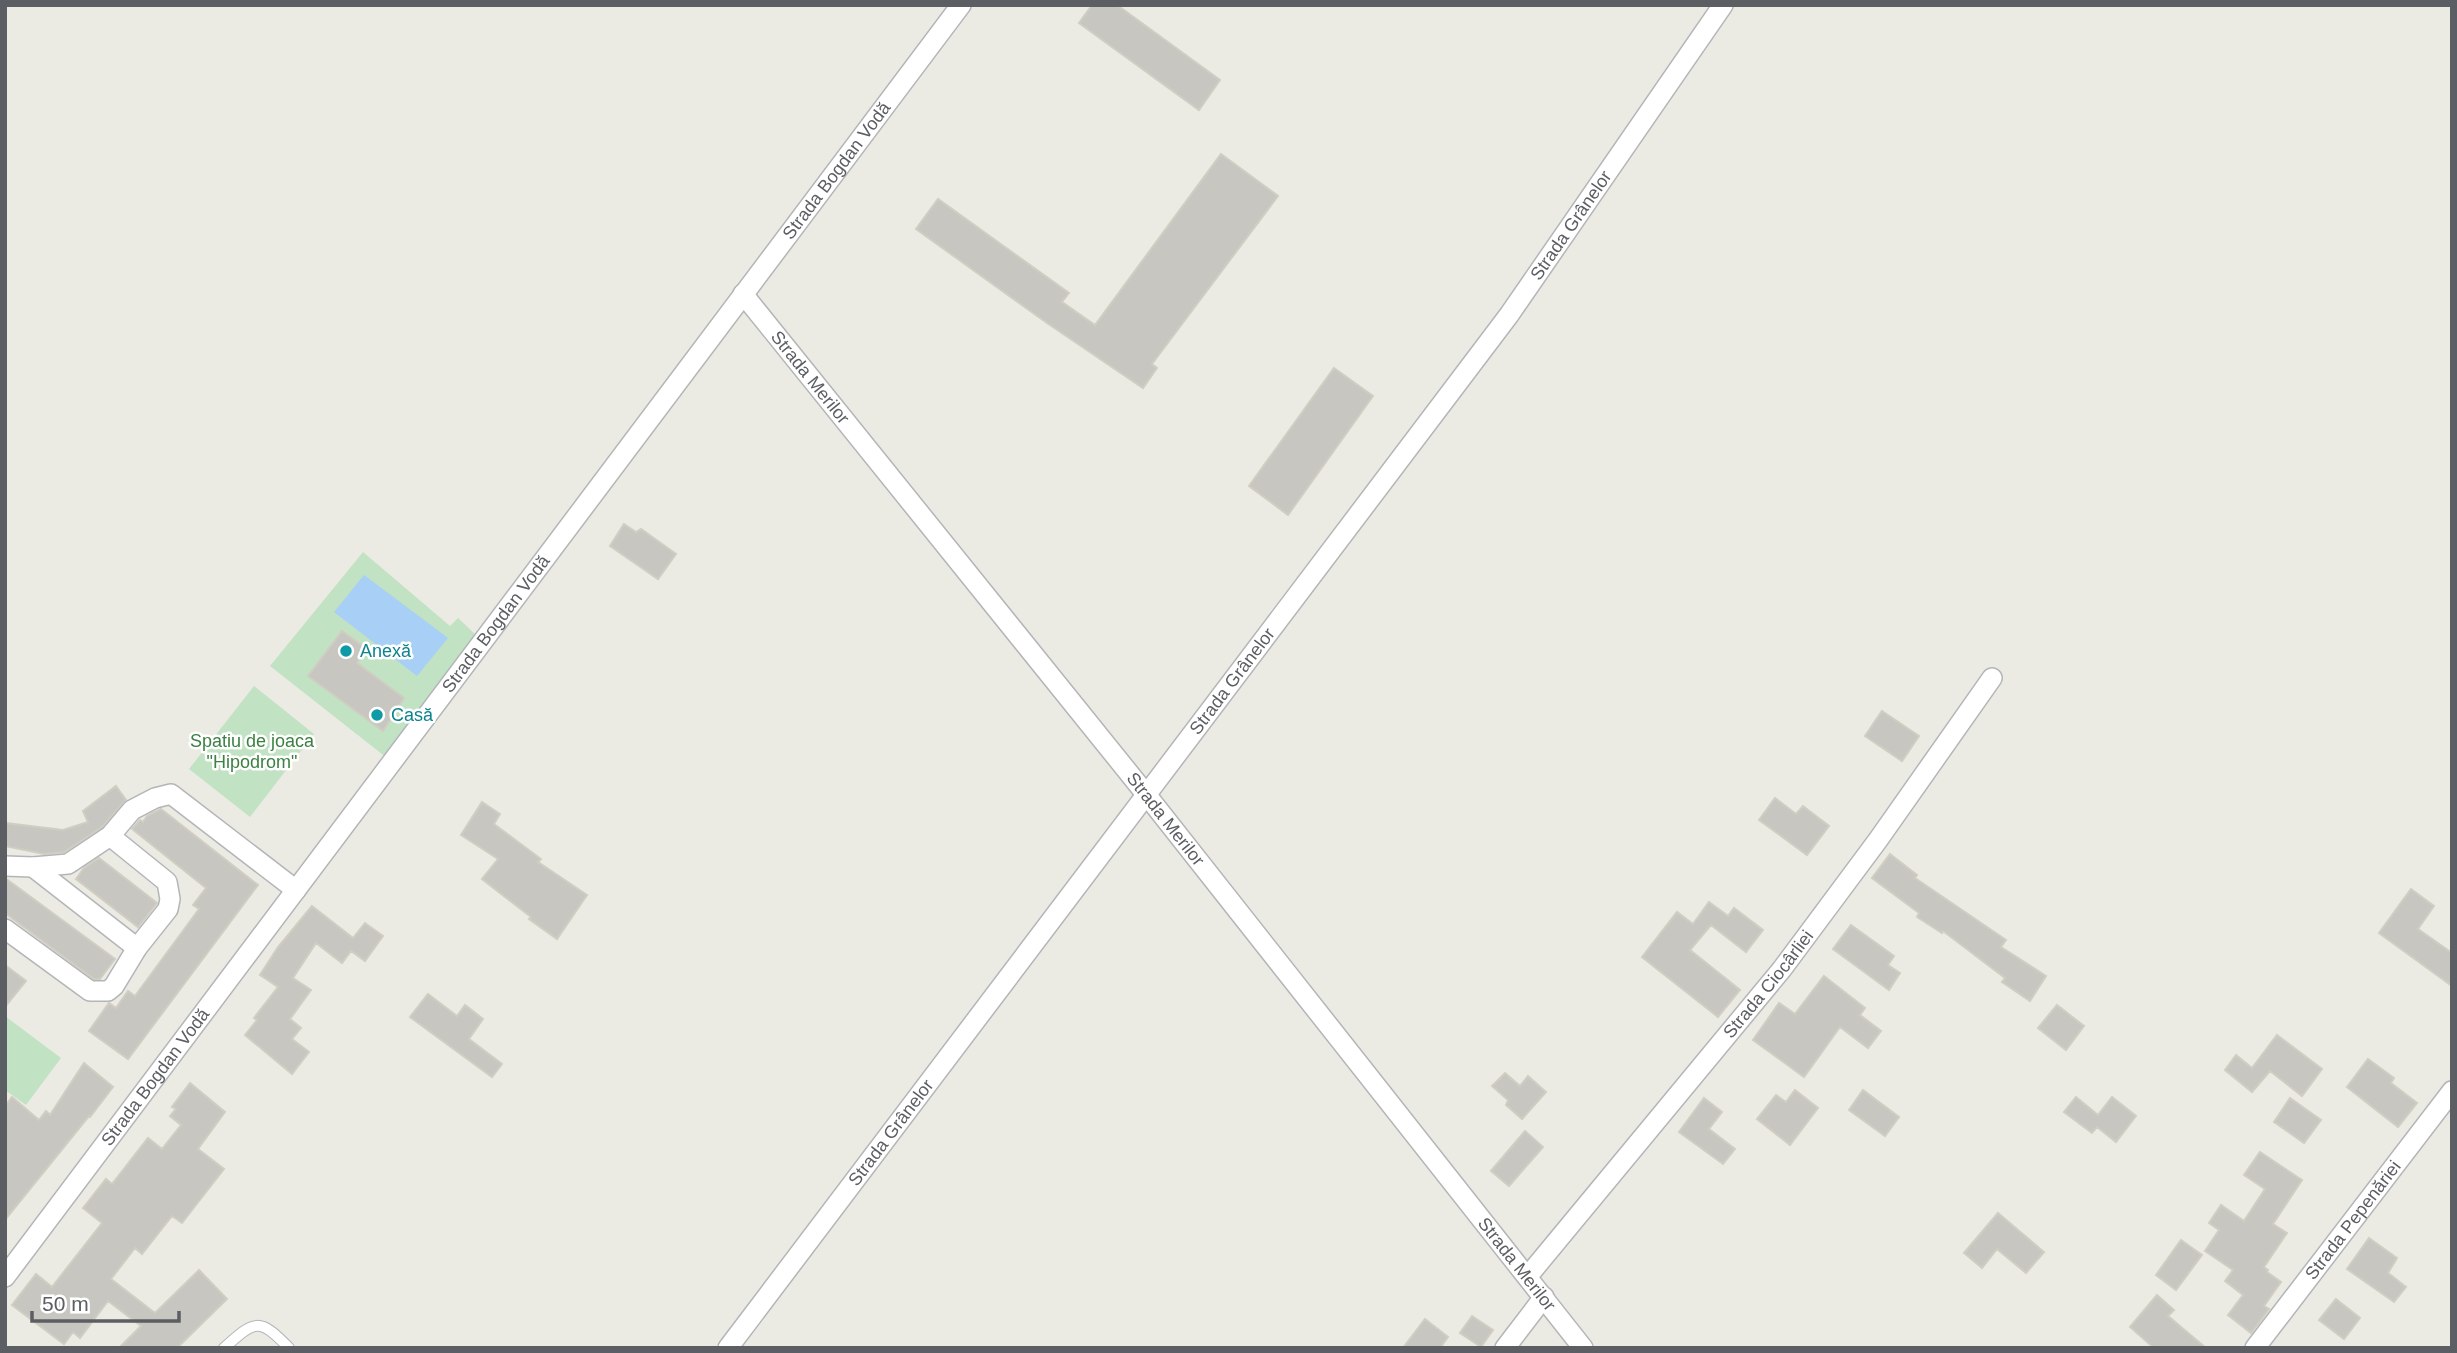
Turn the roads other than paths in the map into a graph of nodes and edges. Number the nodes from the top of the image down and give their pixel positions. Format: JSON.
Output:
{"nodes":[{"id":1,"x":961,"y":5,"type":"edge"},
{"id":2,"x":1723,"y":5,"type":"edge"},
{"id":3,"x":743,"y":294,"type":"junction"},
{"id":4,"x":1992,"y":678,"type":"dead end"},
{"id":5,"x":1145,"y":793,"type":"junction"},
{"id":6,"x":110,"y":836,"type":"junction"},
{"id":7,"x":5,"y":866,"type":"edge"},
{"id":8,"x":33,"y":867,"type":"junction"},
{"id":9,"x":296,"y":890,"type":"junction"},
{"id":10,"x":5,"y":929,"type":"edge"},
{"id":11,"x":137,"y":948,"type":"junction"},
{"id":12,"x":2452,"y":1091,"type":"edge"},
{"id":13,"x":1528,"y":1276,"type":"junction"},
{"id":14,"x":5,"y":1277,"type":"edge"},
{"id":15,"x":1544,"y":1297,"type":"junction"},
{"id":16,"x":224,"y":1348,"type":"edge"},
{"id":17,"x":289,"y":1348,"type":"edge"},
{"id":18,"x":728,"y":1348,"type":"edge"},
{"id":19,"x":1505,"y":1348,"type":"edge"},
{"id":20,"x":1583,"y":1348,"type":"edge"},
{"id":21,"x":2255,"y":1348,"type":"edge"}],
"edges":[{"from":1,"to":3,"type":"street","name":"Strada Bogdan Vodă"},
{"from":2,"to":5,"type":"street","name":"Strada Grânelor"},
{"from":3,"to":5,"type":"street","name":"Strada Merilor"},
{"from":3,"to":9,"type":"street","name":"Strada Bogdan Vodă"},
{"from":4,"to":13,"type":"street","name":"Strada Ciocârliei"},
{"from":5,"to":13,"type":"street","name":"Strada Merilor"},
{"from":5,"to":18,"type":"street","name":"Strada Grânelor"},
{"from":6,"to":8,"type":"street"},
{"from":6,"to":9,"type":"street"},
{"from":6,"to":11,"type":"street"},
{"from":7,"to":8,"type":"street"},
{"from":8,"to":11,"type":"street"},
{"from":9,"to":14,"type":"street","name":"Strada Bogdan Vodă"},
{"from":10,"to":11,"type":"street"},
{"from":12,"to":21,"type":"street","name":"Strada Pepenăriei"},
{"from":13,"to":15,"type":"street","name":"Strada Merilor"},
{"from":15,"to":19,"type":"street"},
{"from":15,"to":20,"type":"street","name":"Strada Merilor"},
{"from":16,"to":17,"type":"lane"}]}
